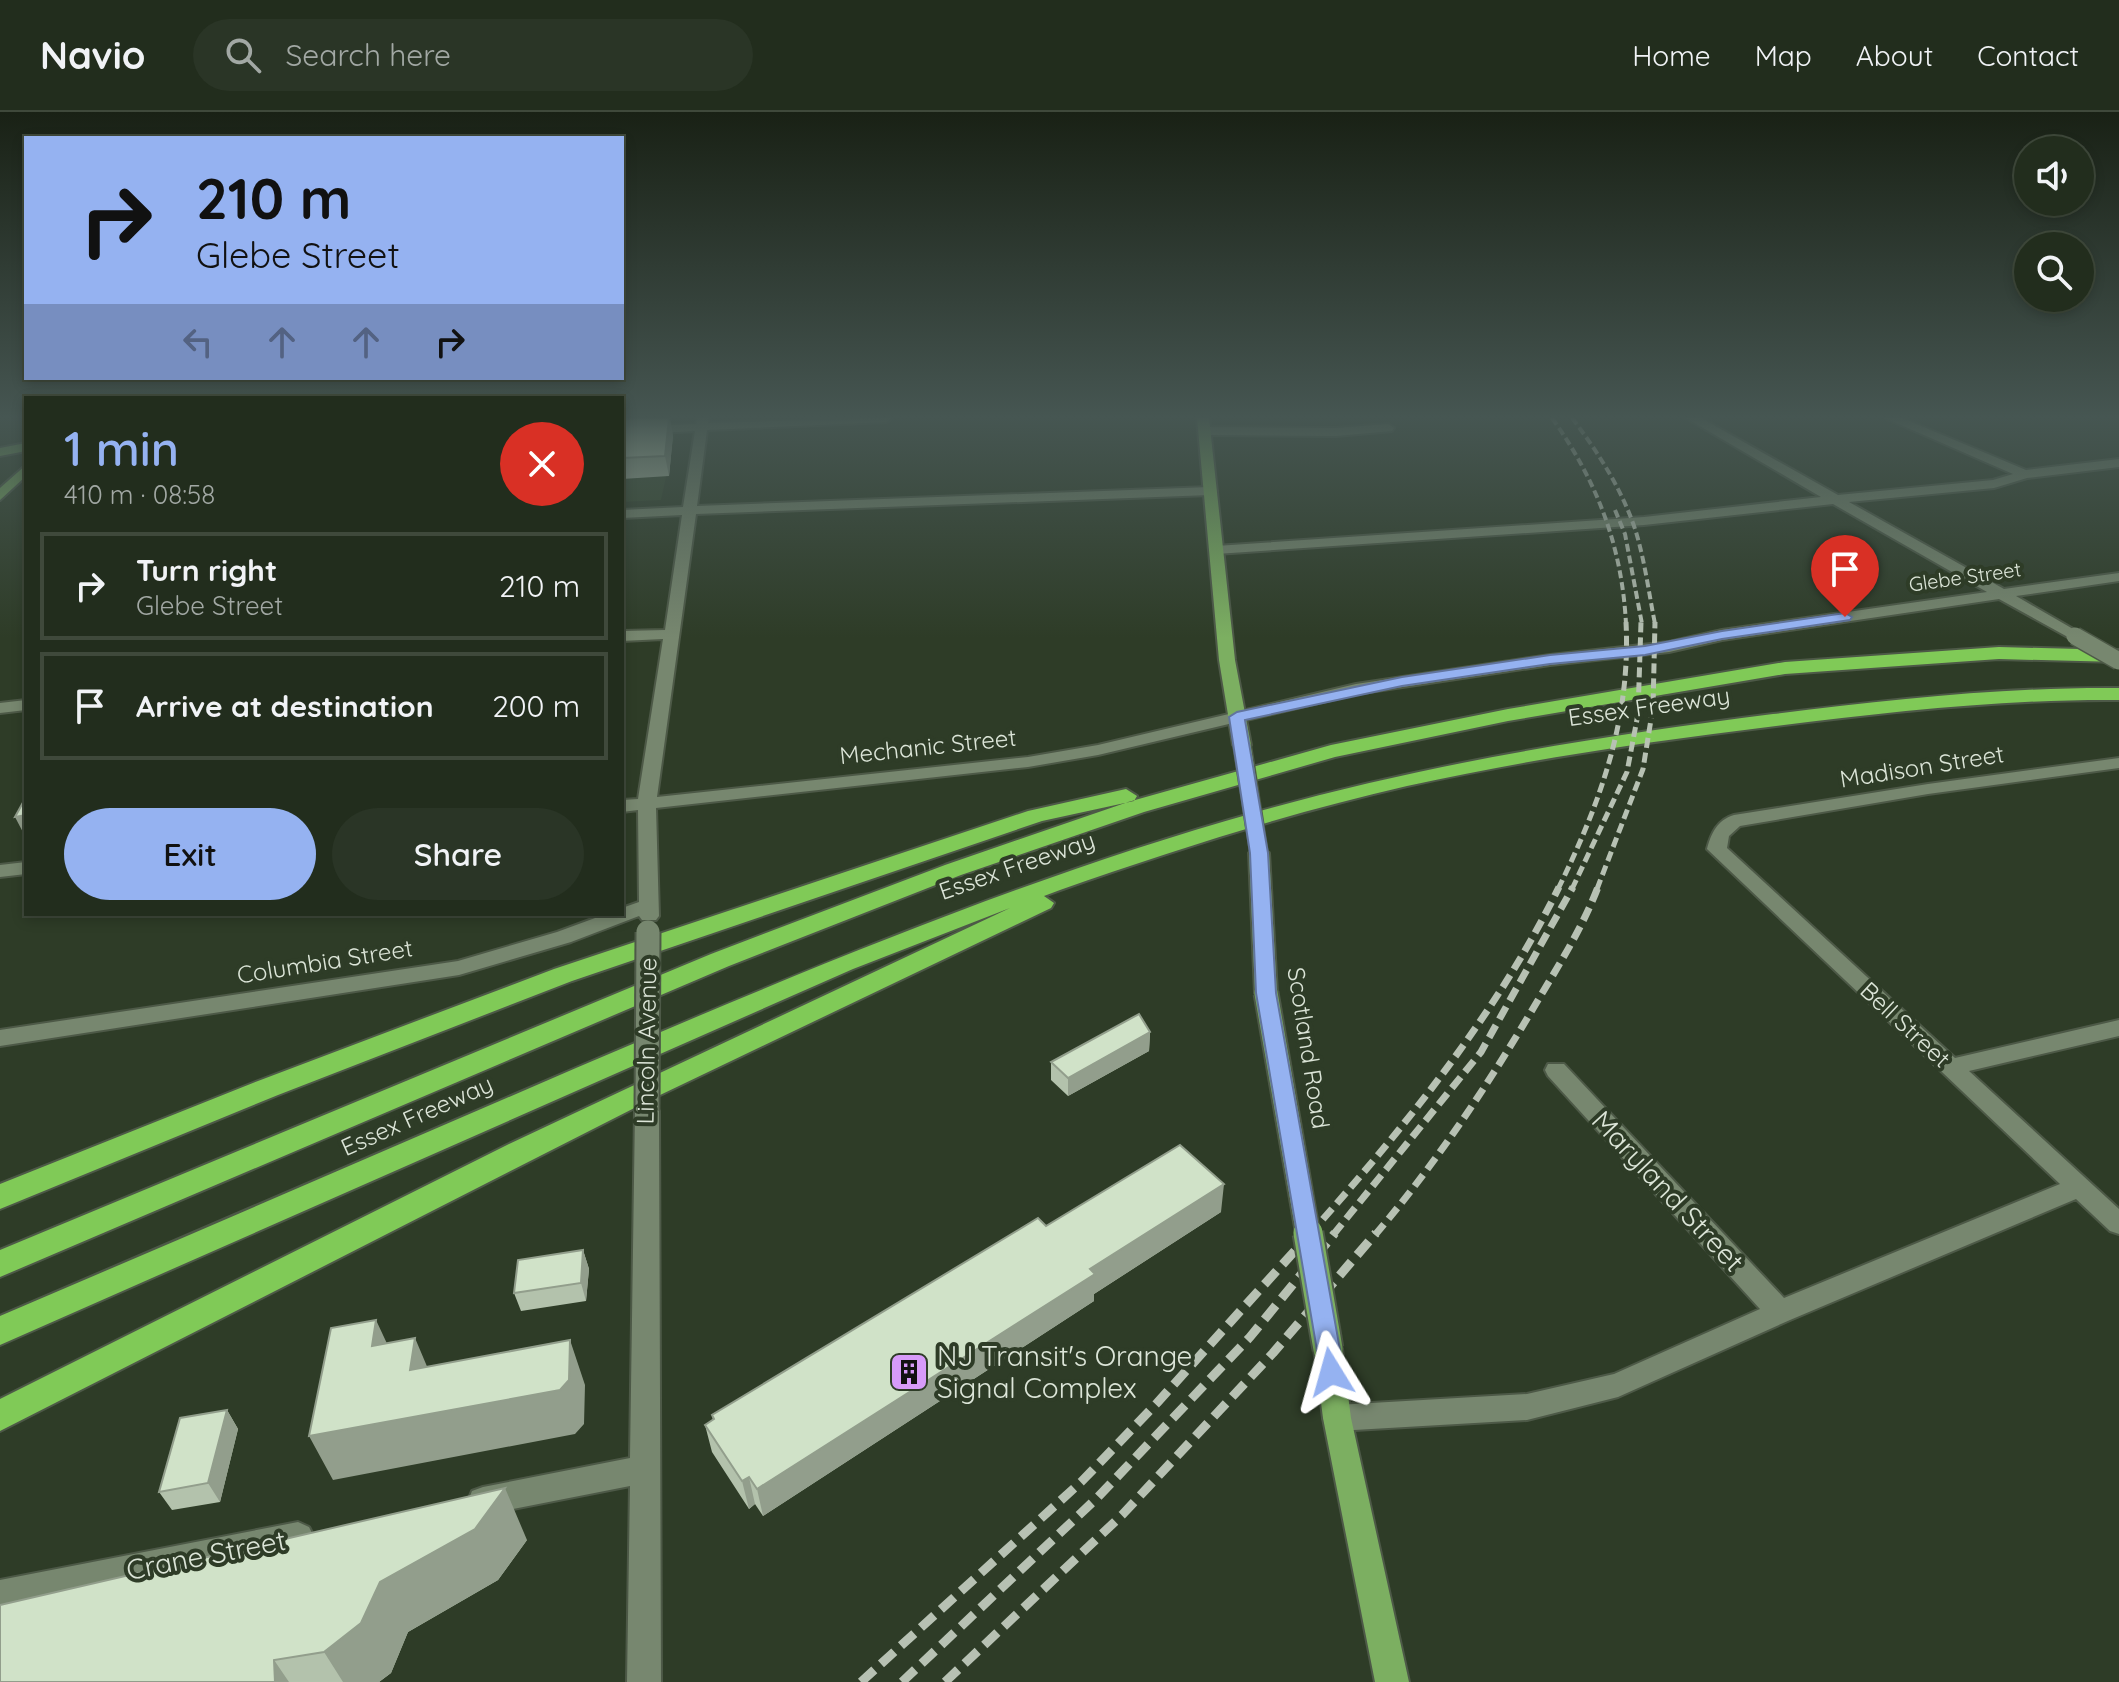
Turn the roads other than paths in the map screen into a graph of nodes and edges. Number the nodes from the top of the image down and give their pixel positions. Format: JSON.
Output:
{"nodes":[{"id":1,"x":692,"y":491,"type":"edge"},
{"id":2,"x":1201,"y":491,"type":"edge"},
{"id":3,"x":1210,"y":491,"type":"edge"},
{"id":4,"x":1821,"y":491,"type":"edge"},
{"id":5,"x":1922,"y":491,"type":"edge"},
{"id":6,"x":1836,"y":500,"type":"junction"},
{"id":7,"x":689,"y":511,"type":"junction"},
{"id":8,"x":624,"y":514,"type":"edge"},
{"id":9,"x":1216,"y":550,"type":"junction"},
{"id":10,"x":2119,"y":577,"type":"edge"},
{"id":11,"x":1999,"y":595,"type":"junction"},
{"id":12,"x":669,"y":634,"type":"junction"},
{"id":13,"x":624,"y":636,"type":"edge"},
{"id":14,"x":2119,"y":659,"type":"edge"},
{"id":15,"x":2119,"y":694,"type":"edge"},
{"id":16,"x":24,"y":705,"type":"edge"},
{"id":17,"x":0,"y":708,"type":"edge"},
{"id":18,"x":1237,"y":717,"type":"junction"},
{"id":19,"x":1331,"y":751,"type":"junction"},
{"id":20,"x":2119,"y":763,"type":"edge"},
{"id":21,"x":647,"y":803,"type":"junction"},
{"id":22,"x":624,"y":806,"type":"edge"},
{"id":23,"x":1734,"y":821,"type":"joint"},
{"id":24,"x":1160,"y":849,"type":"junction"},
{"id":25,"x":24,"y":868,"type":"edge"},
{"id":26,"x":0,"y":871,"type":"edge"},
{"id":27,"x":649,"y":905,"type":"junction"},
{"id":28,"x":624,"y":914,"type":"edge"},
{"id":29,"x":620,"y":916,"type":"edge"},
{"id":30,"x":2119,"y":1028,"type":"edge"},
{"id":31,"x":0,"y":1038,"type":"edge"},
{"id":32,"x":1950,"y":1067,"type":"junction"},
{"id":33,"x":1556,"y":1070,"type":"dead end"},
{"id":34,"x":2079,"y":1187,"type":"junction"},
{"id":35,"x":0,"y":1197,"type":"edge"},
{"id":36,"x":2119,"y":1224,"type":"edge"},
{"id":37,"x":0,"y":1264,"type":"edge"},
{"id":38,"x":1780,"y":1312,"type":"junction"},
{"id":39,"x":0,"y":1331,"type":"edge"},
{"id":40,"x":0,"y":1416,"type":"edge"},
{"id":41,"x":1337,"y":1418,"type":"junction"},
{"id":42,"x":647,"y":1469,"type":"junction"},
{"id":43,"x":461,"y":1505,"type":"edge"},
{"id":44,"x":321,"y":1533,"type":"edge"},
{"id":45,"x":0,"y":1596,"type":"edge"},
{"id":46,"x":647,"y":1677,"type":"edge"},
{"id":47,"x":1392,"y":1682,"type":"edge"}],
"edges":[{"from":1,"to":7,"type":"street","name":"Lincoln Avenue"},
{"from":2,"to":7,"type":"street"},
{"from":3,"to":9,"type":"main road","name":"Scotland Road"},
{"from":4,"to":6,"type":"street"},
{"from":5,"to":6,"type":"street"},
{"from":6,"to":9,"type":"street"},
{"from":6,"to":11,"type":"street"},
{"from":7,"to":8,"type":"street"},
{"from":7,"to":12,"type":"street","name":"Lincoln Avenue"},
{"from":9,"to":18,"type":"main road","name":"Scotland Road"},
{"from":10,"to":11,"type":"street","name":"Glebe Street"},
{"from":11,"to":14,"type":"street","bridge":true},
{"from":11,"to":18,"type":"street","name":"Glebe Street"},
{"from":12,"to":13,"type":"street"},
{"from":12,"to":21,"type":"street","name":"Lincoln Avenue"},
{"from":14,"to":19,"type":"highway","name":"Essex Freeway"},
{"from":15,"to":24,"type":"highway","name":"Essex Freeway"},
{"from":16,"to":17,"type":"street"},
{"from":18,"to":21,"type":"street","name":"Mechanic Street"},
{"from":18,"to":41,"type":"main road","name":"Scotland Road","bridge":true},
{"from":19,"to":35,"type":"highway"},
{"from":19,"to":37,"type":"highway","name":"Essex Freeway"},
{"from":20,"to":23,"type":"street","name":"Madison Street"},
{"from":21,"to":22,"type":"street","name":"Mechanic Street"},
{"from":21,"to":27,"type":"street","name":"Lincoln Avenue"},
{"from":23,"to":32,"type":"street","name":"Bell Street"},
{"from":24,"to":39,"type":"highway","name":"Essex Freeway"},
{"from":24,"to":40,"type":"highway"},
{"from":25,"to":26,"type":"street"},
{"from":27,"to":28,"type":"street","name":"Columbia Street"},
{"from":27,"to":42,"type":"street","name":"Lincoln Avenue","bridge":true},
{"from":29,"to":31,"type":"street","name":"Columbia Street"},
{"from":30,"to":32,"type":"street"},
{"from":32,"to":34,"type":"street","name":"Bell Street"},
{"from":33,"to":38,"type":"street","name":"Maryland Street"},
{"from":34,"to":36,"type":"street","name":"Bell Street"},
{"from":34,"to":38,"type":"street"},
{"from":38,"to":41,"type":"street"},
{"from":41,"to":47,"type":"main road","name":"Scotland Road"},
{"from":42,"to":43,"type":"street"},
{"from":42,"to":46,"type":"street","name":"Lincoln Avenue"},
{"from":44,"to":45,"type":"street","name":"Crane Street"}]}
